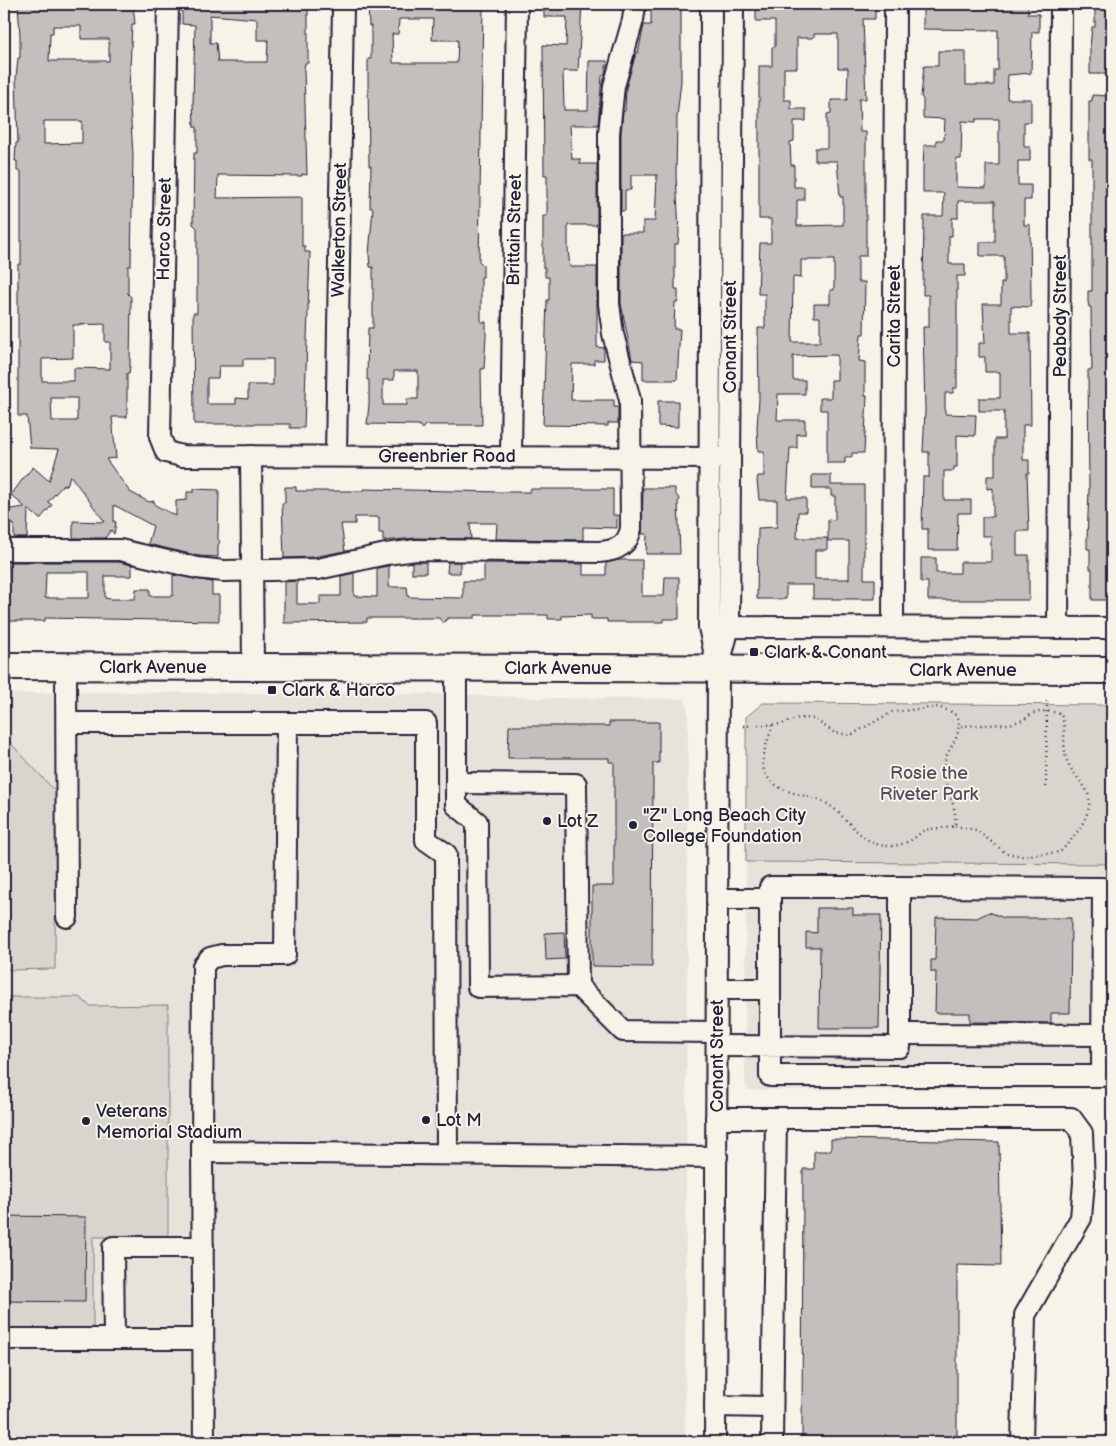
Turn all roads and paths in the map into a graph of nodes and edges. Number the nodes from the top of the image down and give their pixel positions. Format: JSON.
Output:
{"nodes":[{"id":1,"x":168,"y":4,"type":"edge"},
{"id":2,"x":343,"y":4,"type":"edge"},
{"id":3,"x":516,"y":4,"type":"edge"},
{"id":4,"x":635,"y":4,"type":"edge"},
{"id":5,"x":711,"y":4,"type":"edge"},
{"id":6,"x":732,"y":4,"type":"edge"},
{"id":7,"x":895,"y":4,"type":"edge"},
{"id":8,"x":1061,"y":4,"type":"edge"},
{"id":9,"x":166,"y":452,"type":"joint"},
{"id":10,"x":251,"y":456,"type":"junction"},
{"id":11,"x":336,"y":456,"type":"junction"},
{"id":12,"x":512,"y":456,"type":"junction"},
{"id":13,"x":631,"y":458,"type":"junction"},
{"id":14,"x":708,"y":458,"type":"junction"},
{"id":15,"x":729,"y":458,"type":"junction"},
{"id":16,"x":4,"y":550,"type":"edge"},
{"id":17,"x":252,"y":570,"type":"junction"},
{"id":18,"x":709,"y":627,"type":"junction"},
{"id":19,"x":729,"y":627,"type":"junction"},
{"id":20,"x":893,"y":627,"type":"junction"},
{"id":21,"x":1058,"y":628,"type":"junction"},
{"id":22,"x":1112,"y":628,"type":"edge"},
{"id":23,"x":4,"y":666,"type":"edge"},
{"id":24,"x":66,"y":666,"type":"junction"},
{"id":25,"x":253,"y":667,"type":"junction"},
{"id":26,"x":456,"y":668,"type":"junction"},
{"id":27,"x":718,"y":669,"type":"junction"},
{"id":28,"x":1112,"y":670,"type":"edge"},
{"id":29,"x":1046,"y":701,"type":"dead end"},
{"id":30,"x":1046,"y":711,"type":"junction"},
{"id":31,"x":287,"y":722,"type":"junction"},
{"id":32,"x":67,"y":723,"type":"junction"},
{"id":33,"x":772,"y":725,"type":"junction"},
{"id":34,"x":743,"y":726,"type":"dead end"},
{"id":35,"x":960,"y":726,"type":"junction"},
{"id":36,"x":456,"y":783,"type":"junction"},
{"id":37,"x":1046,"y":787,"type":"dead end"},
{"id":38,"x":955,"y":826,"type":"junction"},
{"id":39,"x":900,"y":887,"type":"junction"},
{"id":40,"x":770,"y":893,"type":"junction"},
{"id":41,"x":718,"y":899,"type":"junction"},
{"id":42,"x":67,"y":917,"type":"dead end"},
{"id":43,"x":578,"y":986,"type":"junction"},
{"id":44,"x":717,"y":989,"type":"junction"},
{"id":45,"x":770,"y":989,"type":"junction"},
{"id":46,"x":900,"y":1034,"type":"junction"},
{"id":47,"x":1102,"y":1035,"type":"junction"},
{"id":48,"x":717,"y":1039,"type":"junction"},
{"id":49,"x":770,"y":1046,"type":"junction"},
{"id":50,"x":881,"y":1047,"type":"junction"},
{"id":51,"x":881,"y":1076,"type":"junction"},
{"id":52,"x":716,"y":1118,"type":"junction"},
{"id":53,"x":776,"y":1118,"type":"junction"},
{"id":54,"x":202,"y":1152,"type":"junction"},
{"id":55,"x":447,"y":1153,"type":"junction"},
{"id":56,"x":717,"y":1157,"type":"junction"},
{"id":57,"x":203,"y":1247,"type":"junction"},
{"id":58,"x":114,"y":1339,"type":"junction"},
{"id":59,"x":203,"y":1339,"type":"junction"},
{"id":60,"x":4,"y":1340,"type":"edge"},
{"id":61,"x":715,"y":1406,"type":"junction"},
{"id":62,"x":772,"y":1407,"type":"junction"},
{"id":63,"x":204,"y":1442,"type":"edge"},
{"id":64,"x":716,"y":1442,"type":"edge"},
{"id":65,"x":772,"y":1442,"type":"edge"},
{"id":66,"x":1022,"y":1442,"type":"edge"}],
"edges":[{"from":1,"to":9,"type":"street","name":"Harco Street"},
{"from":2,"to":11,"type":"street","name":"Walkerton Street"},
{"from":3,"to":12,"type":"street","name":"Brittain Street"},
{"from":4,"to":13,"type":"street"},
{"from":5,"to":14,"type":"street","name":"Conant Street"},
{"from":6,"to":15,"type":"street","name":"Conant Street"},
{"from":7,"to":20,"type":"street","name":"Carita Street"},
{"from":8,"to":21,"type":"street","name":"Peabody Street"},
{"from":9,"to":10,"type":"street","name":"Greenbrier Road"},
{"from":10,"to":11,"type":"street","name":"Greenbrier Road"},
{"from":10,"to":17,"type":"street"},
{"from":11,"to":12,"type":"street","name":"Greenbrier Road"},
{"from":12,"to":13,"type":"street","name":"Greenbrier Road"},
{"from":13,"to":14,"type":"street","name":"Greenbrier Road"},
{"from":13,"to":17,"type":"street"},
{"from":14,"to":15,"type":"street","name":"Greenbrier Road"},
{"from":14,"to":18,"type":"street","name":"Conant Street"},
{"from":15,"to":19,"type":"street","name":"Conant Street"},
{"from":16,"to":17,"type":"street"},
{"from":17,"to":25,"type":"street"},
{"from":18,"to":19,"type":"street"},
{"from":18,"to":27,"type":"street","name":"Conant Street"},
{"from":19,"to":20,"type":"street"},
{"from":19,"to":27,"type":"street","name":"Conant Street"},
{"from":20,"to":21,"type":"street"},
{"from":21,"to":22,"type":"street"},
{"from":23,"to":24,"type":"main road","name":"Clark Avenue"},
{"from":24,"to":25,"type":"main road","name":"Clark Avenue"},
{"from":24,"to":32,"type":"street"},
{"from":25,"to":26,"type":"main road","name":"Clark Avenue"},
{"from":26,"to":27,"type":"main road","name":"Clark Avenue"},
{"from":26,"to":36,"type":"street"},
{"from":27,"to":28,"type":"main road","name":"Clark Avenue"},
{"from":27,"to":41,"type":"street","name":"Conant Street"},
{"from":29,"to":30,"type":"path"},
{"from":30,"to":35,"type":"path"},
{"from":30,"to":37,"type":"path"},
{"from":30,"to":38,"type":"path"},
{"from":31,"to":32,"type":"street"},
{"from":31,"to":54,"type":"street"},
{"from":31,"to":55,"type":"street"},
{"from":32,"to":42,"type":"street"},
{"from":33,"to":34,"type":"path"},
{"from":33,"to":35,"type":"path"},
{"from":33,"to":38,"type":"path"},
{"from":35,"to":38,"type":"path"},
{"from":36,"to":43,"type":"street"},
{"from":36,"to":43,"type":"street"},
{"from":39,"to":40,"type":"street"},
{"from":39,"to":46,"type":"street"},
{"from":39,"to":47,"type":"street"},
{"from":40,"to":41,"type":"street"},
{"from":40,"to":45,"type":"street"},
{"from":41,"to":44,"type":"street","name":"Conant Street"},
{"from":43,"to":48,"type":"street"},
{"from":44,"to":45,"type":"street"},
{"from":44,"to":48,"type":"street","name":"Conant Street"},
{"from":45,"to":49,"type":"street"},
{"from":46,"to":47,"type":"street"},
{"from":46,"to":50,"type":"street"},
{"from":47,"to":51,"type":"street"},
{"from":48,"to":49,"type":"street"},
{"from":48,"to":52,"type":"street","name":"Conant Street"},
{"from":49,"to":50,"type":"street"},
{"from":49,"to":51,"type":"street"},
{"from":50,"to":51,"type":"street"},
{"from":52,"to":53,"type":"street"},
{"from":52,"to":56,"type":"street","name":"Conant Street"},
{"from":53,"to":62,"type":"street"},
{"from":53,"to":66,"type":"street"},
{"from":54,"to":55,"type":"street"},
{"from":54,"to":57,"type":"street"},
{"from":55,"to":56,"type":"street"},
{"from":56,"to":61,"type":"street","name":"Conant Street"},
{"from":57,"to":58,"type":"street"},
{"from":57,"to":59,"type":"street"},
{"from":58,"to":59,"type":"street"},
{"from":58,"to":60,"type":"street"},
{"from":59,"to":63,"type":"street"},
{"from":61,"to":62,"type":"street"},
{"from":61,"to":64,"type":"street","name":"Conant Street"},
{"from":62,"to":65,"type":"street"}]}
